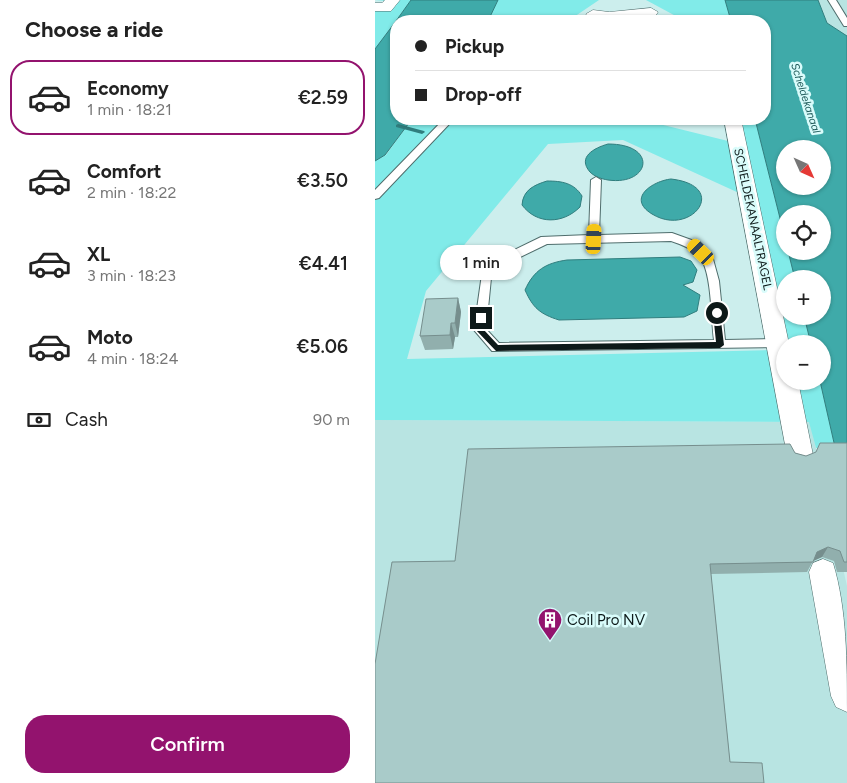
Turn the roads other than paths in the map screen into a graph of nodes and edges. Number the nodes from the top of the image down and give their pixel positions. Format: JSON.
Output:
{"nodes":[{"id":1,"x":393,"y":0,"type":"edge"},
{"id":2,"x":612,"y":0,"type":"edge"},
{"id":3,"x":635,"y":0,"type":"edge"},
{"id":4,"x":832,"y":0,"type":"edge"},
{"id":5,"x":375,"y":7,"type":"edge"},
{"id":6,"x":651,"y":12,"type":"junction"},
{"id":7,"x":598,"y":15,"type":"edge"},
{"id":8,"x":627,"y":15,"type":"edge"},
{"id":9,"x":656,"y":15,"type":"edge"},
{"id":10,"x":847,"y":24,"type":"edge"},
{"id":11,"x":443,"y":125,"type":"edge"},
{"id":12,"x":733,"y":125,"type":"edge"},
{"id":13,"x":596,"y":180,"type":"dead end"},
{"id":14,"x":375,"y":196,"type":"edge"},
{"id":15,"x":594,"y":239,"type":"junction"},
{"id":16,"x":776,"y":335,"type":"edge"},
{"id":17,"x":776,"y":344,"type":"edge"},
{"id":18,"x":720,"y":345,"type":"junction"},
{"id":19,"x":787,"y":390,"type":"edge"},
{"id":20,"x":800,"y":455,"type":"edge"},
{"id":21,"x":823,"y":572,"type":"dead end"},
{"id":22,"x":847,"y":696,"type":"edge"}],
"edges":[{"from":1,"to":5,"type":"street"},
{"from":2,"to":7,"type":"street"},
{"from":3,"to":6,"type":"street"},
{"from":4,"to":10,"type":"lane"},
{"from":6,"to":8,"type":"street"},
{"from":6,"to":9,"type":"street"},
{"from":11,"to":14,"type":"lane"},
{"from":12,"to":16,"type":"street","name":"SCHELDEKANAALTRAGEL"},
{"from":13,"to":15,"type":"lane"},
{"from":15,"to":18,"type":"lane"},
{"from":15,"to":18,"type":"lane"},
{"from":17,"to":18,"type":"lane"},
{"from":19,"to":20,"type":"street","name":"SCHELDEKANAALTRAGEL"},
{"from":21,"to":22,"type":"street"}]}
